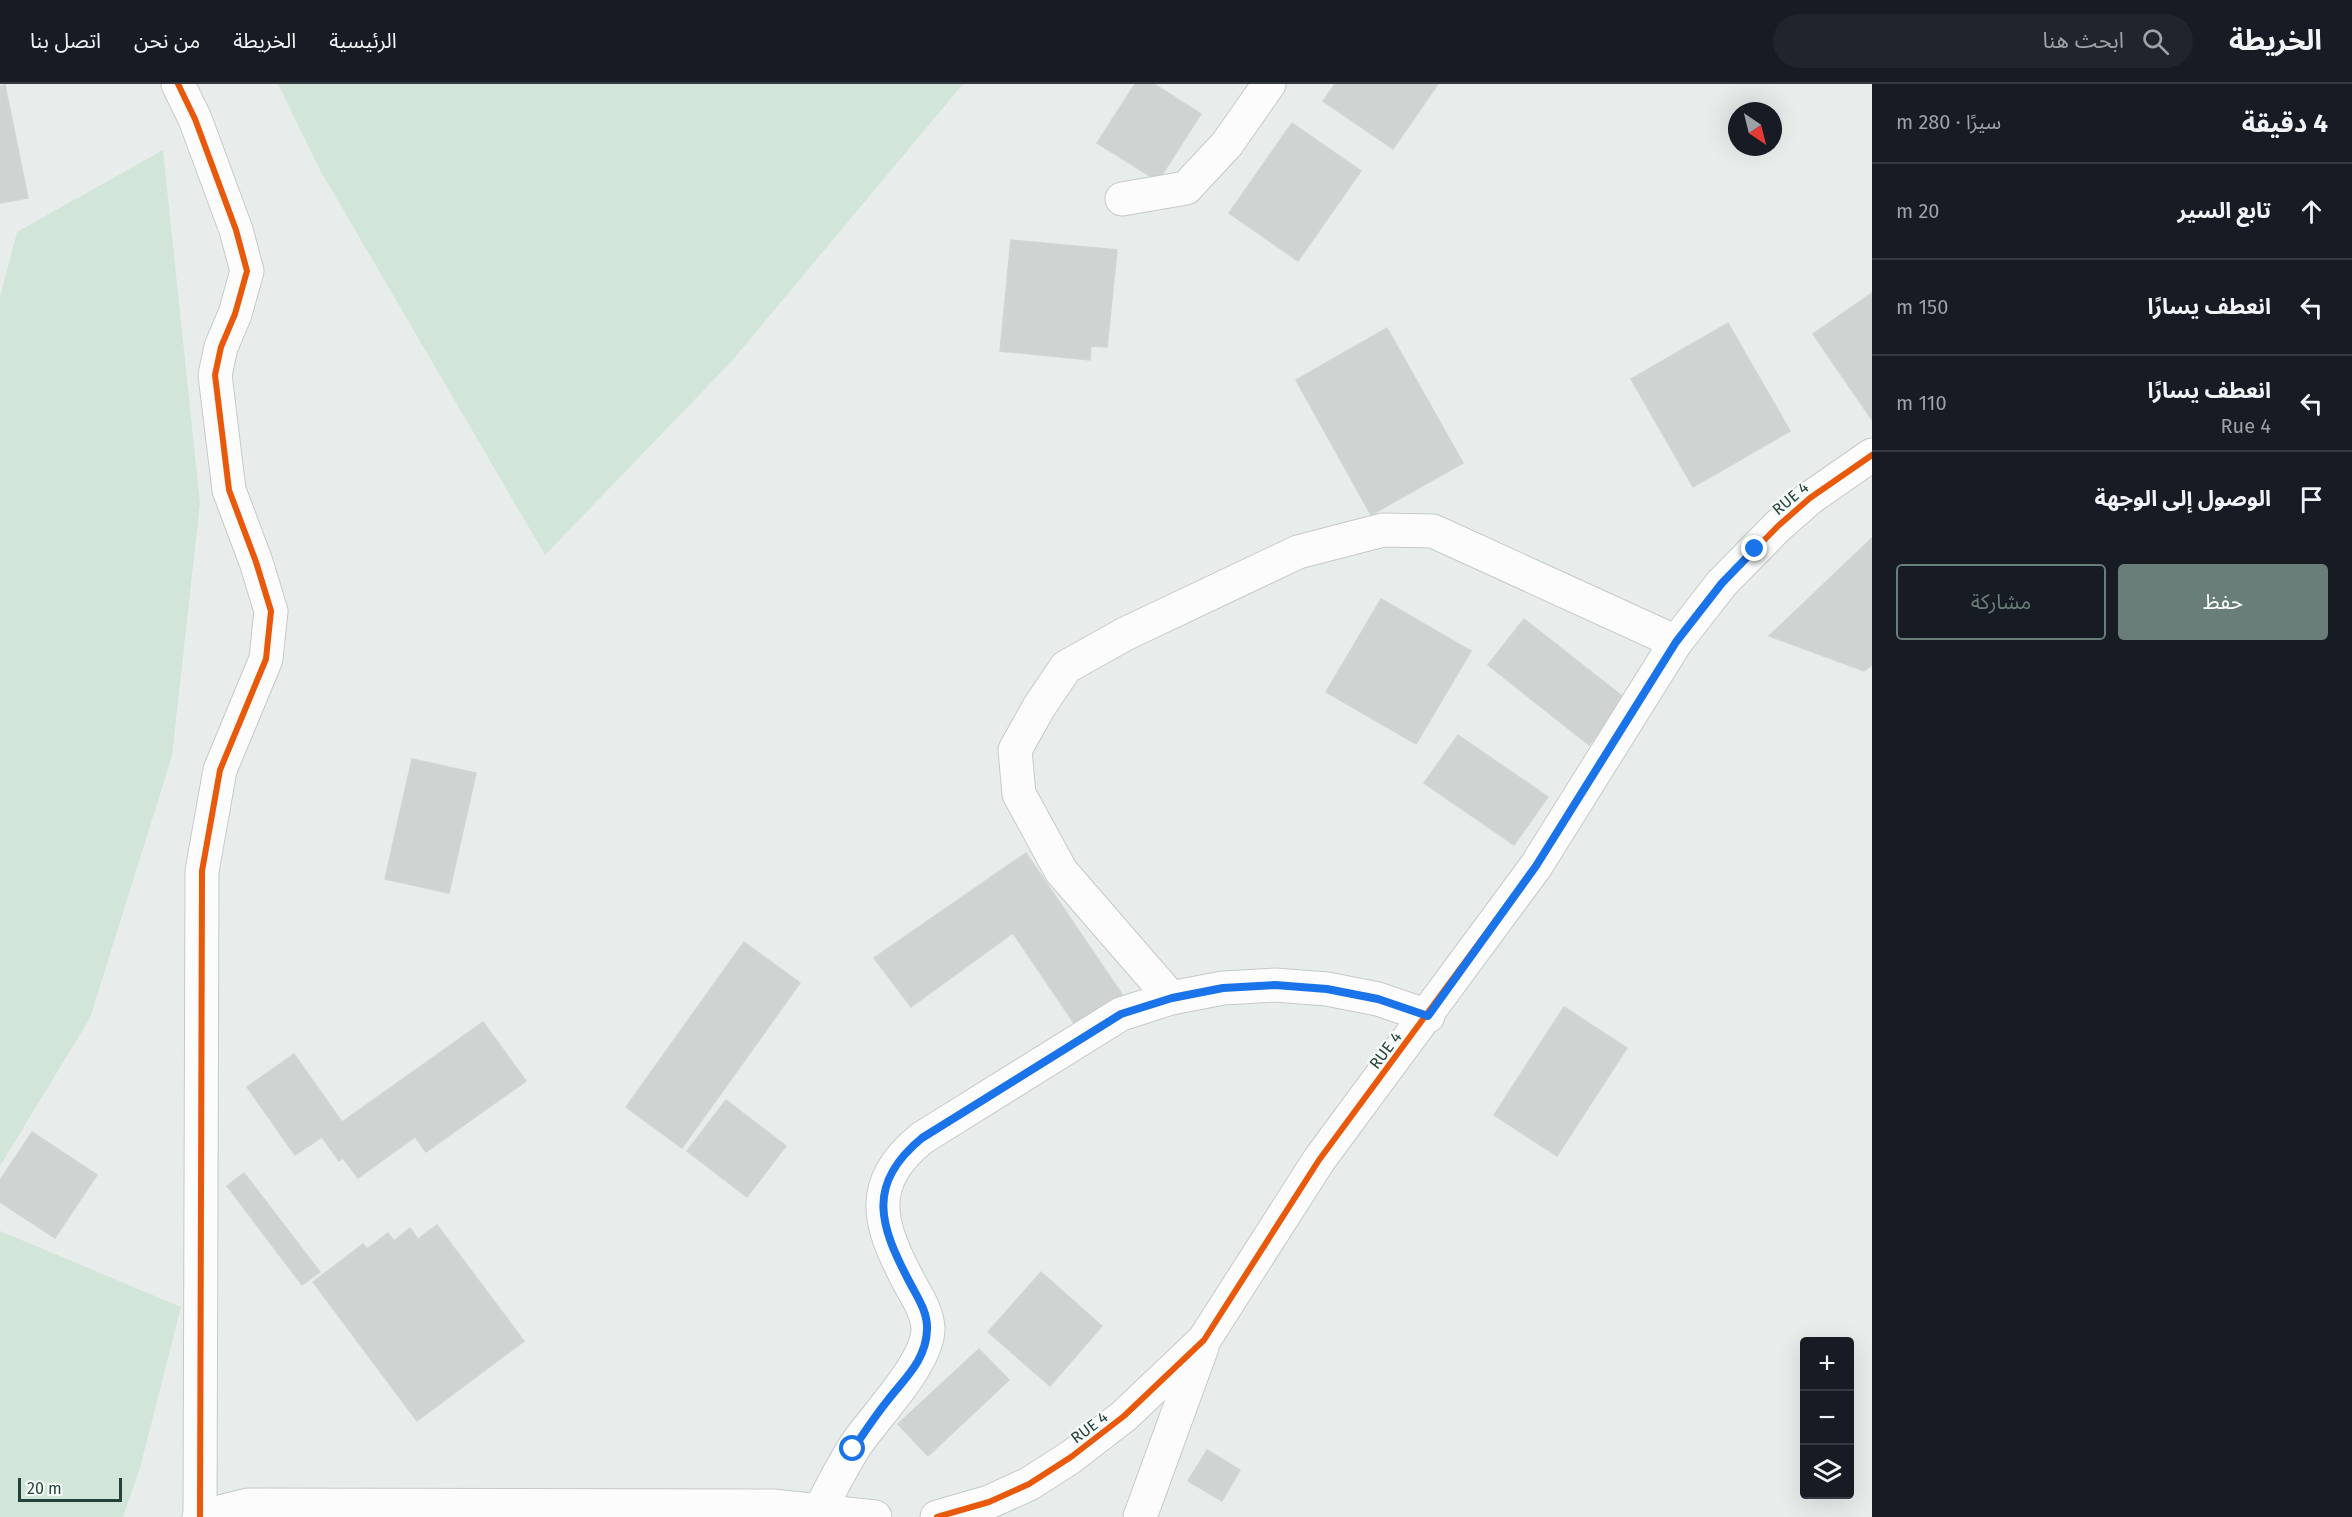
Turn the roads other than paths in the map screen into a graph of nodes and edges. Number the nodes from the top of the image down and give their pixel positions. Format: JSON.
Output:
{"nodes":[{"id":1,"x":178,"y":84,"type":"edge"},
{"id":2,"x":1269,"y":84,"type":"edge"},
{"id":3,"x":1122,"y":199,"type":"dead end"},
{"id":4,"x":1872,"y":455,"type":"edge"},
{"id":5,"x":1676,"y":642,"type":"junction"},
{"id":6,"x":1172,"y":998,"type":"junction"},
{"id":7,"x":1428,"y":1016,"type":"junction"},
{"id":8,"x":1204,"y":1340,"type":"junction"},
{"id":9,"x":820,"y":1510,"type":"junction"},
{"id":10,"x":199,"y":1516,"type":"edge"},
{"id":11,"x":875,"y":1517,"type":"edge"},
{"id":12,"x":937,"y":1517,"type":"edge"},
{"id":13,"x":1140,"y":1517,"type":"edge"}],
"edges":[{"from":1,"to":10,"type":"street"},
{"from":2,"to":3,"type":"street"},
{"from":4,"to":5,"type":"street","name":"RUE 4"},
{"from":5,"to":6,"type":"street"},
{"from":5,"to":7,"type":"street","name":"RUE 4"},
{"from":6,"to":7,"type":"street"},
{"from":6,"to":9,"type":"street"},
{"from":7,"to":8,"type":"street","name":"RUE 4"},
{"from":8,"to":12,"type":"street","name":"RUE 4"},
{"from":8,"to":13,"type":"street"},
{"from":9,"to":10,"type":"street"},
{"from":9,"to":11,"type":"street"}]}
